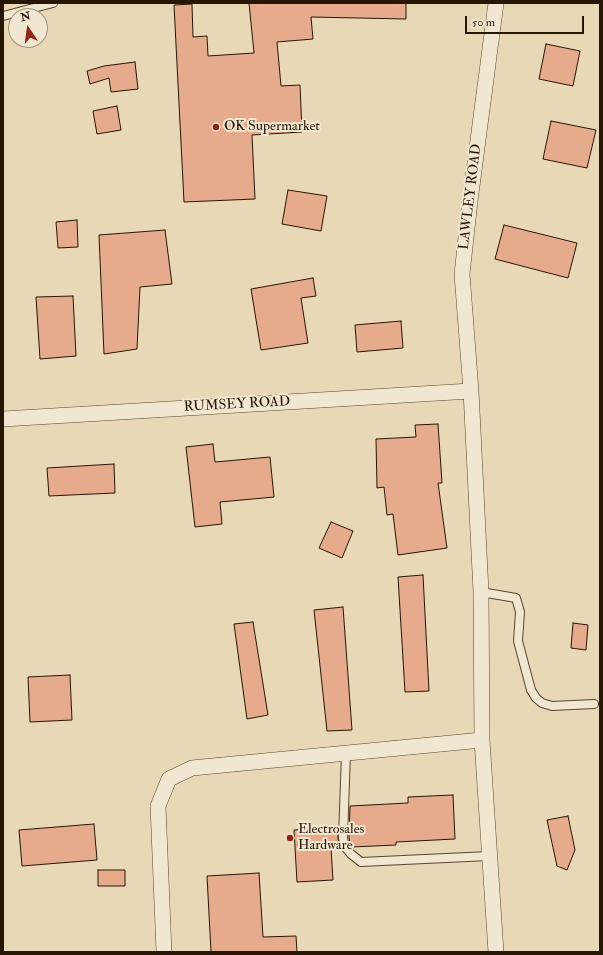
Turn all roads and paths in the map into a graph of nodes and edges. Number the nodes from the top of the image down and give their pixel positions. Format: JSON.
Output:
{"nodes":[{"id":1,"x":53,"y":3,"type":"edge"},
{"id":2,"x":496,"y":3,"type":"edge"},
{"id":3,"x":3,"y":16,"type":"edge"},
{"id":4,"x":471,"y":391,"type":"junction"},
{"id":5,"x":3,"y":419,"type":"edge"},
{"id":6,"x":481,"y":592,"type":"junction"},
{"id":7,"x":594,"y":704,"type":"dead end"},
{"id":8,"x":482,"y":740,"type":"junction"},
{"id":9,"x":346,"y":753,"type":"junction"},
{"id":10,"x":490,"y":856,"type":"junction"},
{"id":11,"x":164,"y":952,"type":"edge"},
{"id":12,"x":496,"y":952,"type":"edge"}],
"edges":[{"from":1,"to":3,"type":"lane"},
{"from":2,"to":4,"type":"street","name":"LAWLEY ROAD"},
{"from":4,"to":5,"type":"street","name":"RUMSEY ROAD"},
{"from":4,"to":6,"type":"street","name":"LAWLEY ROAD"},
{"from":6,"to":7,"type":"lane"},
{"from":6,"to":8,"type":"street","name":"LAWLEY ROAD"},
{"from":8,"to":9,"type":"street"},
{"from":8,"to":10,"type":"street","name":"LAWLEY ROAD"},
{"from":9,"to":10,"type":"lane"},
{"from":9,"to":11,"type":"street"},
{"from":10,"to":12,"type":"street","name":"LAWLEY ROAD"}]}
